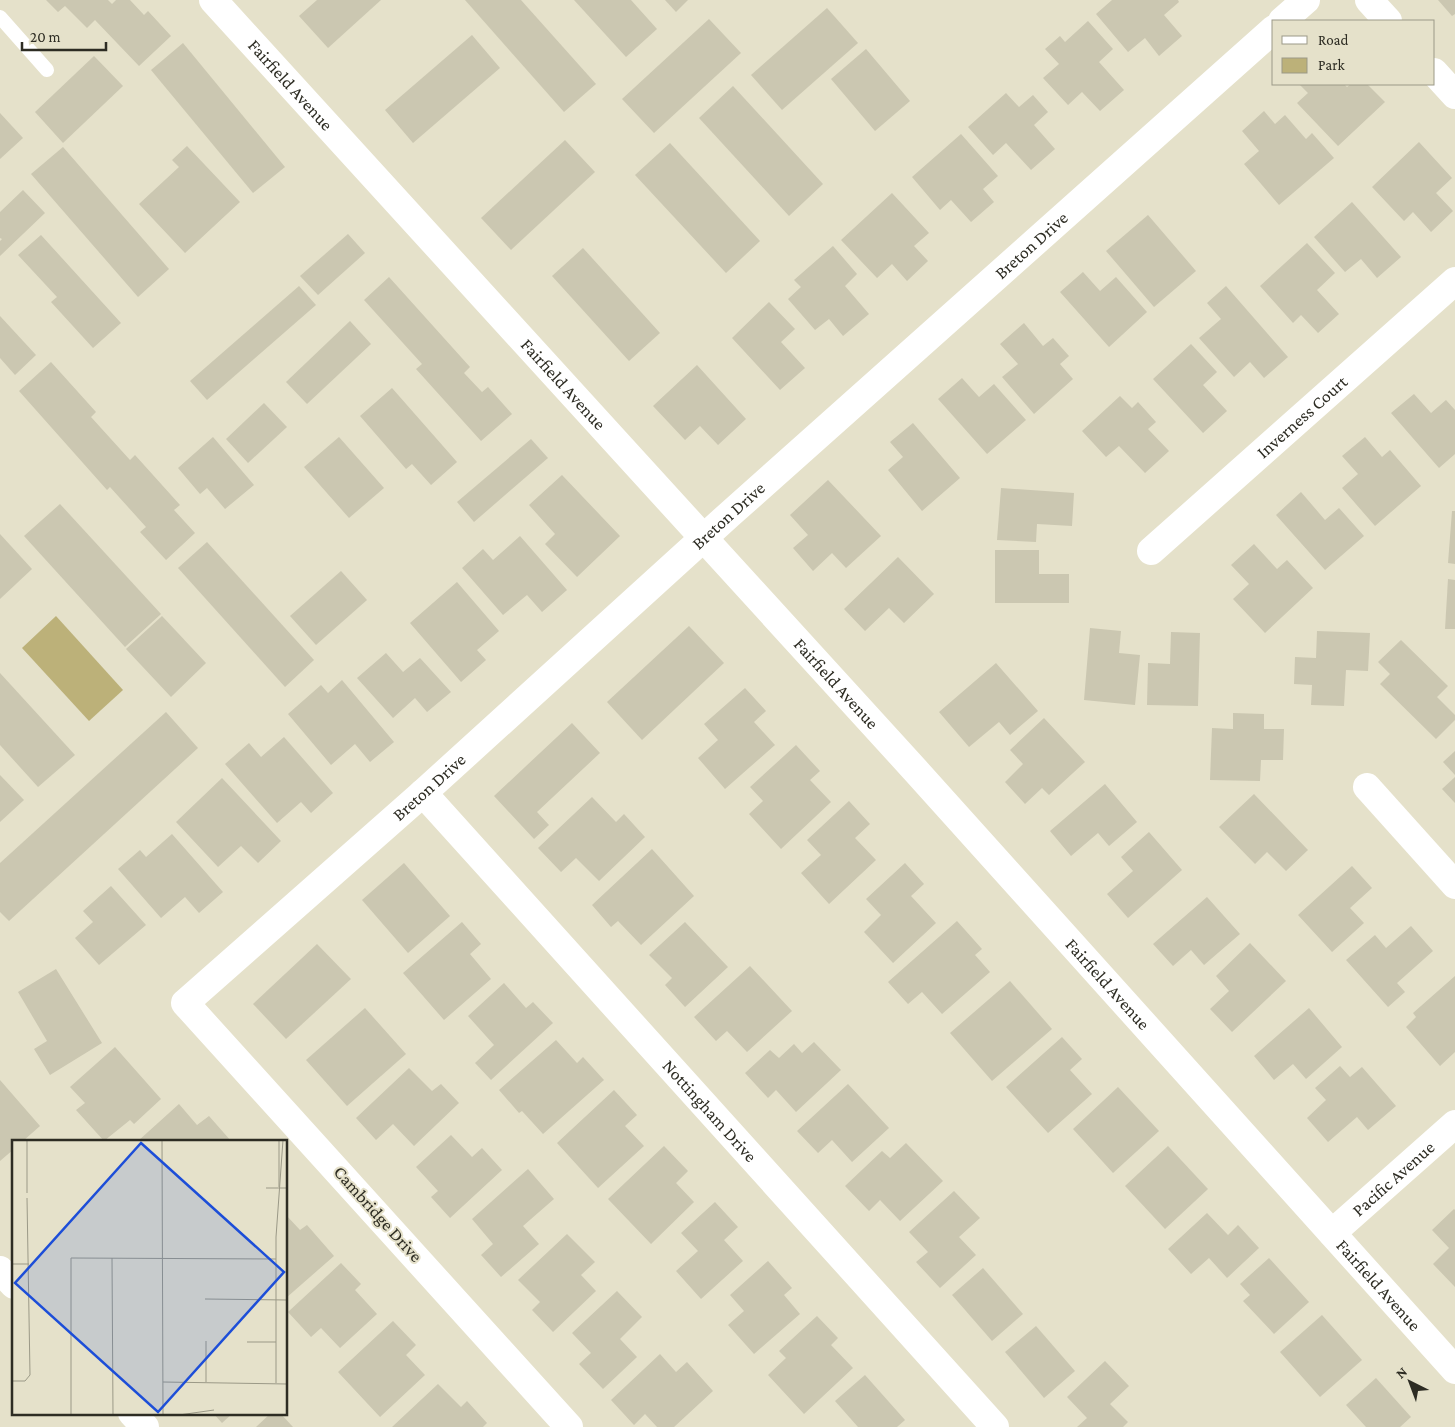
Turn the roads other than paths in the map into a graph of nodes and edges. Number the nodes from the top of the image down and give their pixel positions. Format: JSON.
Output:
{"nodes":[{"id":1,"x":213,"y":0,"type":"edge"},
{"id":2,"x":1306,"y":0,"type":"edge"},
{"id":3,"x":1369,"y":0,"type":"edge"},
{"id":4,"x":0,"y":17,"type":"edge"},
{"id":5,"x":1283,"y":20,"type":"edge"},
{"id":6,"x":1387,"y":20,"type":"edge"},
{"id":7,"x":1272,"y":31,"type":"edge"},
{"id":8,"x":47,"y":70,"type":"dead end"},
{"id":9,"x":1435,"y":73,"type":"edge"},
{"id":10,"x":1455,"y":95,"type":"edge"},
{"id":11,"x":1455,"y":281,"type":"edge"},
{"id":12,"x":702,"y":539,"type":"junction"},
{"id":13,"x":1151,"y":551,"type":"dead end"},
{"id":14,"x":1368,"y":787,"type":"dead end"},
{"id":15,"x":423,"y":794,"type":"junction"},
{"id":16,"x":1455,"y":885,"type":"edge"},
{"id":17,"x":186,"y":1003,"type":"joint"},
{"id":18,"x":1455,"y":1124,"type":"edge"},
{"id":19,"x":1332,"y":1233,"type":"junction"},
{"id":20,"x":0,"y":1270,"type":"edge"},
{"id":21,"x":12,"y":1283,"type":"edge"},
{"id":22,"x":1455,"y":1370,"type":"edge"},
{"id":23,"x":133,"y":1414,"type":"edge"},
{"id":24,"x":145,"y":1427,"type":"edge"},
{"id":25,"x":569,"y":1427,"type":"edge"},
{"id":26,"x":995,"y":1427,"type":"edge"}],
"edges":[{"from":1,"to":12,"type":"street","name":"Fairfield Avenue"},
{"from":2,"to":5,"type":"street"},
{"from":3,"to":6,"type":"street"},
{"from":4,"to":8,"type":"lane"},
{"from":7,"to":12,"type":"street","name":"Breton Drive"},
{"from":9,"to":10,"type":"street"},
{"from":11,"to":13,"type":"street","name":"Inverness Court"},
{"from":12,"to":15,"type":"street","name":"Breton Drive"},
{"from":12,"to":19,"type":"street","name":"Fairfield Avenue"},
{"from":14,"to":16,"type":"street"},
{"from":15,"to":17,"type":"street","name":"Breton Drive"},
{"from":15,"to":26,"type":"street","name":"Nottingham Drive"},
{"from":17,"to":25,"type":"street","name":"Cambridge Drive"},
{"from":18,"to":19,"type":"street","name":"Pacific Avenue"},
{"from":19,"to":22,"type":"street","name":"Fairfield Avenue"},
{"from":20,"to":21,"type":"street"},
{"from":23,"to":24,"type":"street"}]}
